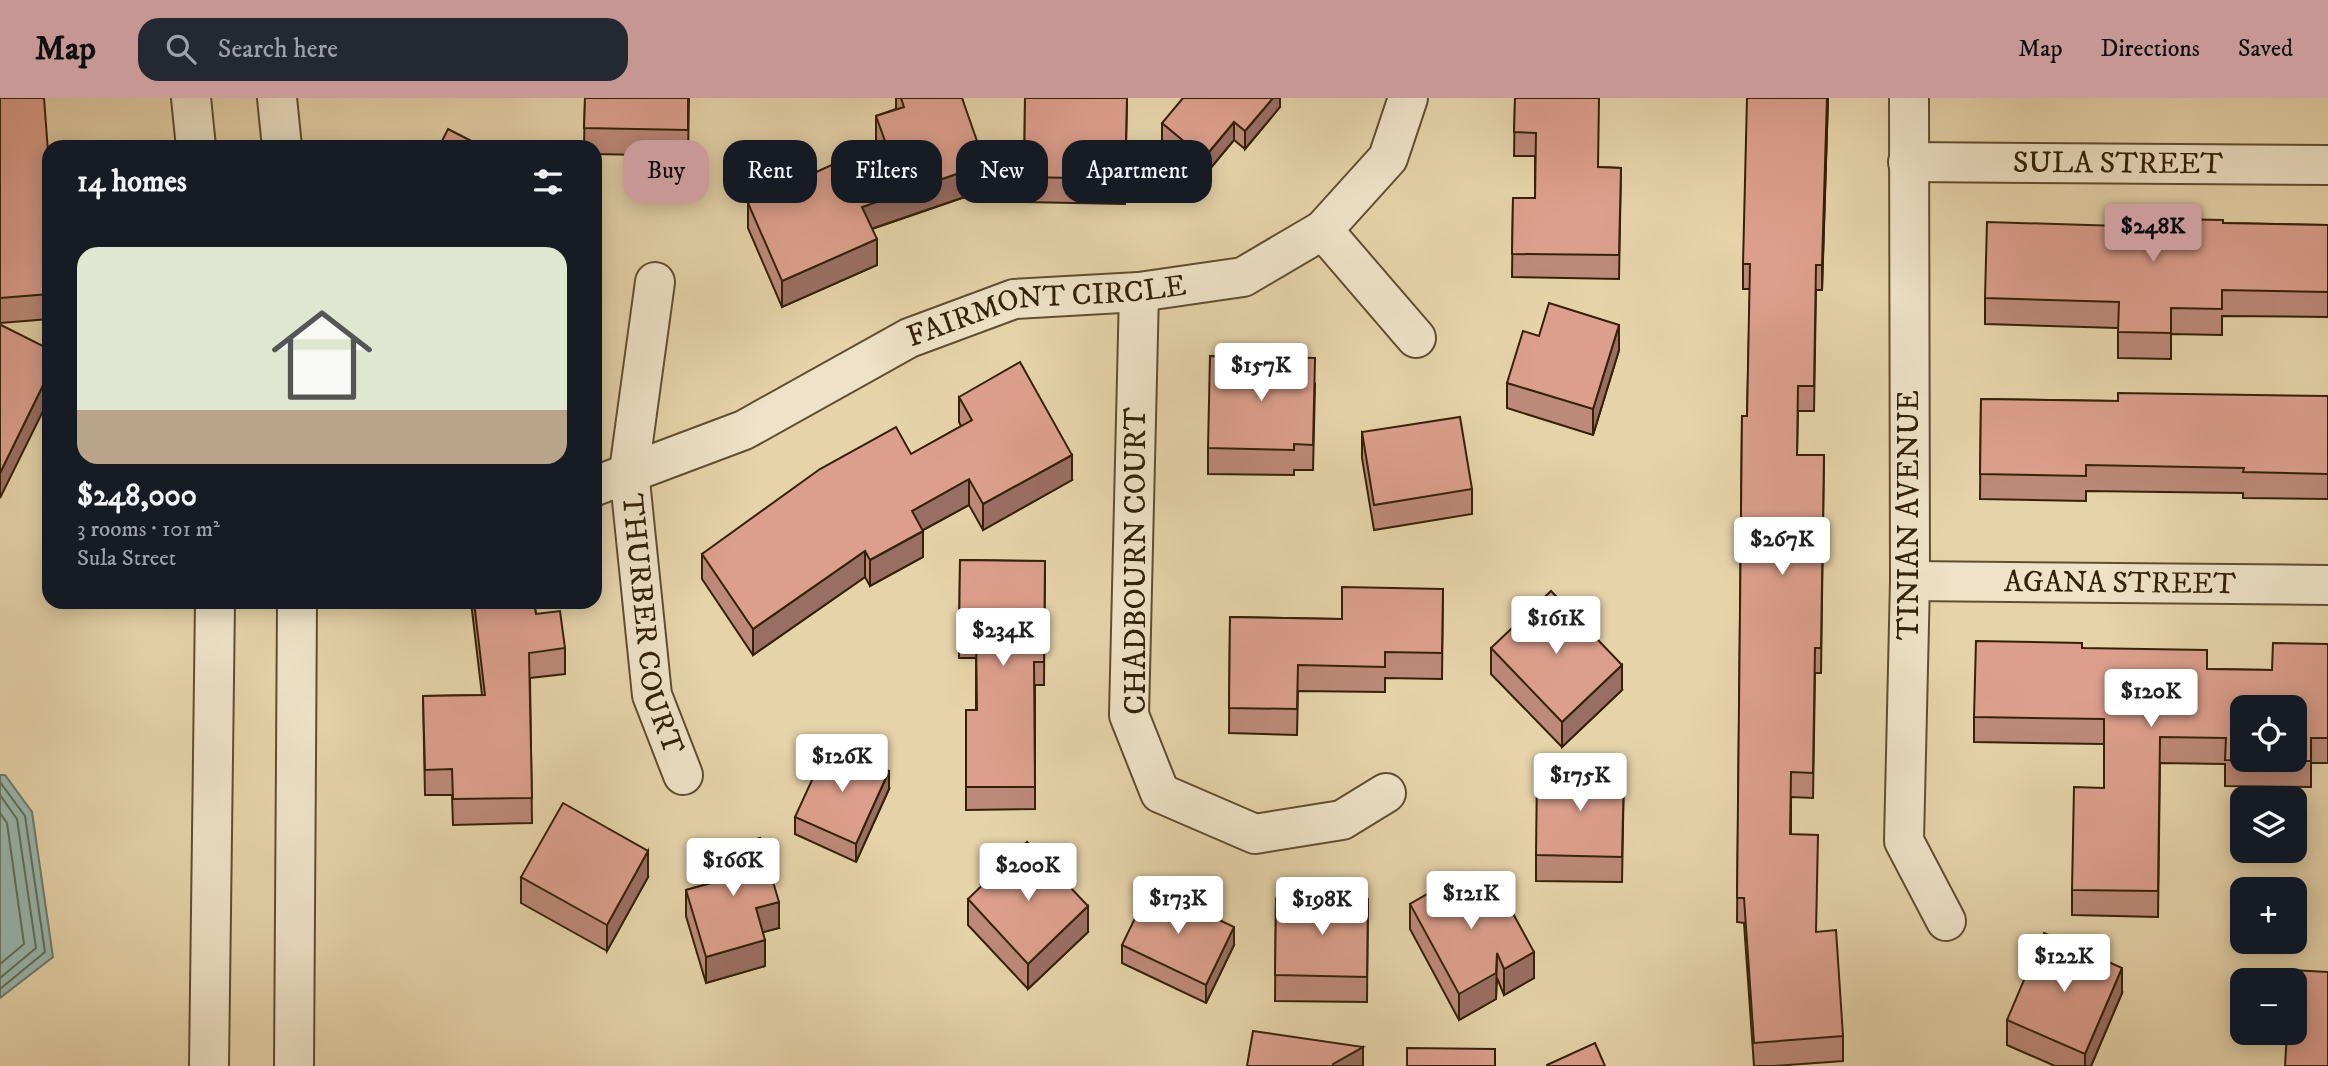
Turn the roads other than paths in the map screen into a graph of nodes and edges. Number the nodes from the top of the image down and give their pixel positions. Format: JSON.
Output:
{"nodes":[{"id":1,"x":191,"y":98,"type":"edge"},
{"id":2,"x":276,"y":98,"type":"edge"},
{"id":3,"x":1408,"y":98,"type":"edge"},
{"id":4,"x":1909,"y":98,"type":"edge"},
{"id":5,"x":195,"y":140,"type":"edge"},
{"id":6,"x":281,"y":140,"type":"edge"},
{"id":7,"x":1908,"y":162,"type":"junction"},
{"id":8,"x":2328,"y":165,"type":"edge"},
{"id":9,"x":1323,"y":230,"type":"junction"},
{"id":10,"x":655,"y":282,"type":"dead end"},
{"id":11,"x":1139,"y":292,"type":"junction"},
{"id":12,"x":1416,"y":338,"type":"dead end"},
{"id":13,"x":606,"y":474,"type":"edge"},
{"id":14,"x":1910,"y":581,"type":"junction"},
{"id":15,"x":2328,"y":585,"type":"edge"},
{"id":16,"x":215,"y":609,"type":"edge"},
{"id":17,"x":298,"y":609,"type":"edge"},
{"id":18,"x":683,"y":775,"type":"dead end"},
{"id":19,"x":1386,"y":793,"type":"dead end"},
{"id":20,"x":1946,"y":921,"type":"dead end"},
{"id":21,"x":209,"y":1066,"type":"edge"},
{"id":22,"x":294,"y":1066,"type":"edge"}],
"edges":[{"from":1,"to":5,"type":"street"},
{"from":2,"to":6,"type":"street"},
{"from":3,"to":9,"type":"street","name":"FAIRMONT CIRCLE"},
{"from":4,"to":7,"type":"street","name":"TINIAN AVENUE"},
{"from":7,"to":8,"type":"street","name":"SULA STREET"},
{"from":7,"to":14,"type":"street","name":"TINIAN AVENUE"},
{"from":9,"to":11,"type":"street","name":"FAIRMONT CIRCLE"},
{"from":9,"to":12,"type":"street"},
{"from":10,"to":13,"type":"street","name":"THURBER COURT"},
{"from":11,"to":13,"type":"street","name":"FAIRMONT CIRCLE"},
{"from":11,"to":19,"type":"street","name":"CHADBOURN COURT"},
{"from":13,"to":18,"type":"street","name":"THURBER COURT"},
{"from":14,"to":15,"type":"street","name":"AGANA STREET"},
{"from":14,"to":20,"type":"street","name":"TINIAN AVENUE"},
{"from":16,"to":21,"type":"street"},
{"from":17,"to":22,"type":"street"}]}
